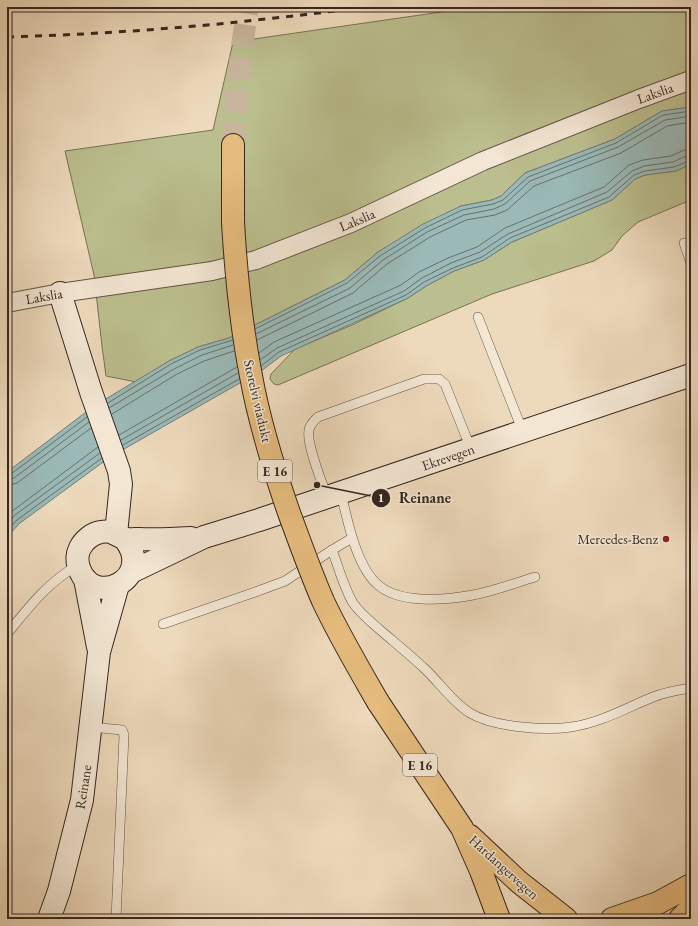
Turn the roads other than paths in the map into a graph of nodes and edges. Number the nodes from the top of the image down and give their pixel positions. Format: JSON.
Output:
{"nodes":[{"id":1,"x":691,"y":80,"type":"edge"},
{"id":2,"x":233,"y":145,"type":"tunnel mouth"},
{"id":3,"x":684,"y":243,"type":"dead end"},
{"id":4,"x":691,"y":263,"type":"edge"},
{"id":5,"x":60,"y":293,"type":"junction"},
{"id":6,"x":7,"y":303,"type":"edge"},
{"id":7,"x":478,"y":317,"type":"dead end"},
{"id":8,"x":691,"y":376,"type":"edge"},
{"id":9,"x":523,"y":432,"type":"junction"},
{"id":10,"x":471,"y":449,"type":"junction"},
{"id":11,"x":334,"y":495,"type":"junction"},
{"id":12,"x":120,"y":536,"type":"junction"},
{"id":13,"x":204,"y":537,"type":"junction"},
{"id":14,"x":352,"y":538,"type":"junction"},
{"id":15,"x":332,"y":550,"type":"junction"},
{"id":16,"x":81,"y":572,"type":"junction"},
{"id":17,"x":535,"y":576,"type":"dead end"},
{"id":18,"x":125,"y":578,"type":"junction"},
{"id":19,"x":163,"y":624,"type":"dead end"},
{"id":20,"x":7,"y":634,"type":"edge"},
{"id":21,"x":99,"y":652,"type":"junction"},
{"id":22,"x":691,"y":688,"type":"edge"},
{"id":23,"x":378,"y":702,"type":"joint"},
{"id":24,"x":91,"y":727,"type":"junction"},
{"id":25,"x":462,"y":828,"type":"junction"},
{"id":26,"x":691,"y":885,"type":"edge"},
{"id":27,"x":691,"y":908,"type":"edge"},
{"id":28,"x":49,"y":919,"type":"edge"},
{"id":29,"x":116,"y":919,"type":"edge"},
{"id":30,"x":499,"y":919,"type":"edge"},
{"id":31,"x":566,"y":919,"type":"edge"},
{"id":32,"x":612,"y":919,"type":"edge"},
{"id":33,"x":680,"y":919,"type":"edge"}],
"edges":[{"from":1,"to":5,"type":"street","name":"Lakslia"},
{"from":2,"to":23,"type":"main road","name":"Storelvi viadukt","number":"E 16","bridge":true},
{"from":3,"to":4,"type":"lane"},
{"from":5,"to":6,"type":"street","name":"Lakslia"},
{"from":5,"to":12,"type":"main road"},
{"from":7,"to":9,"type":"lane"},
{"from":8,"to":9,"type":"main road","name":"Ekrevegen"},
{"from":9,"to":10,"type":"main road","name":"Ekrevegen"},
{"from":10,"to":11,"type":"main road","name":"Ekrevegen"},
{"from":10,"to":11,"type":"lane"},
{"from":11,"to":13,"type":"main road","name":"Ekrevegen"},
{"from":11,"to":14,"type":"lane"},
{"from":12,"to":13,"type":"main road","name":"Ekrevegen"},
{"from":12,"to":16,"type":"main road"},
{"from":12,"to":18,"type":"main road"},
{"from":13,"to":18,"type":"main road","name":"Ekrevegen"},
{"from":14,"to":15,"type":"lane"},
{"from":14,"to":17,"type":"lane"},
{"from":15,"to":19,"type":"lane"},
{"from":15,"to":22,"type":"lane"},
{"from":16,"to":18,"type":"main road"},
{"from":16,"to":20,"type":"lane"},
{"from":16,"to":21,"type":"main road","name":"Reinane"},
{"from":18,"to":21,"type":"main road","name":"Reinane"},
{"from":21,"to":24,"type":"main road","name":"Reinane"},
{"from":23,"to":25,"type":"main road","name":"Hardangervegen","number":"E 16"},
{"from":24,"to":28,"type":"main road","name":"Reinane"},
{"from":24,"to":29,"type":"lane"},
{"from":25,"to":30,"type":"main road","name":"Hardangervegen","number":"E 16"},
{"from":25,"to":31,"type":"main road","name":"Hardangervegen","number":"E 16"},
{"from":26,"to":32,"type":"main road"},
{"from":27,"to":33,"type":"main road"}]}
